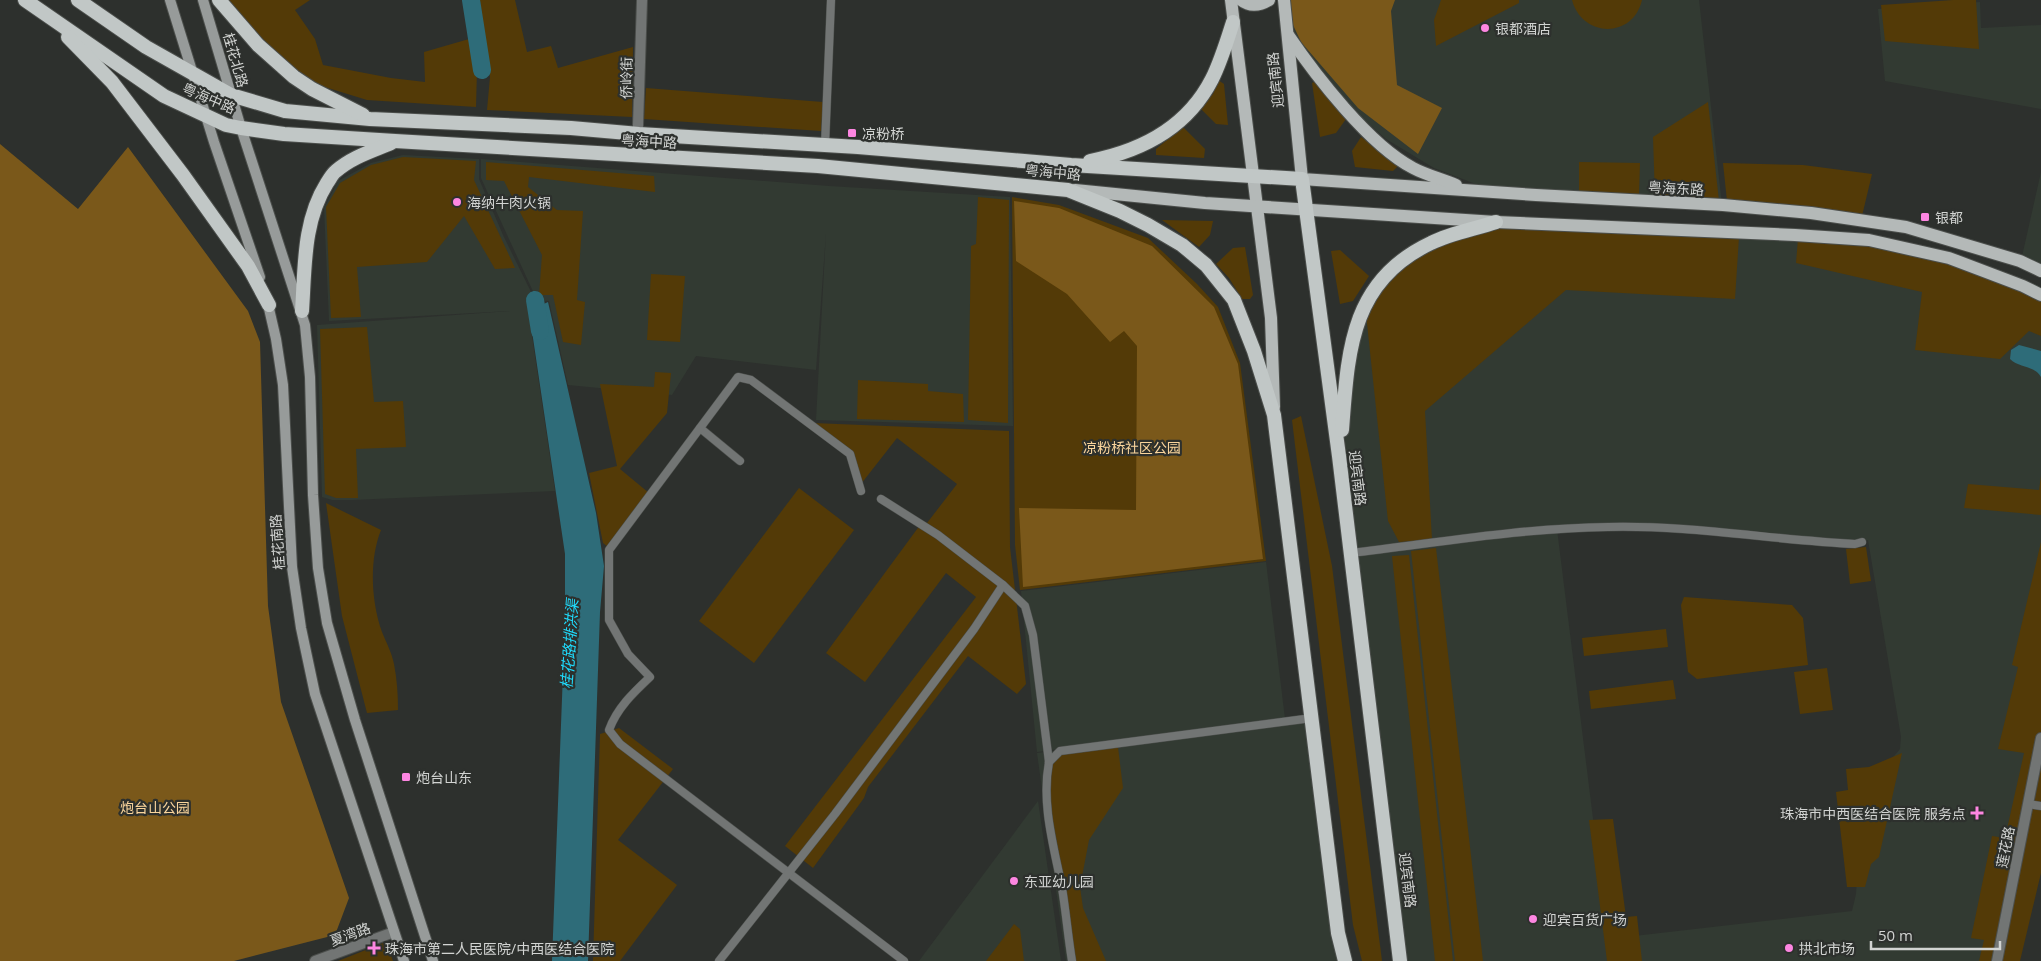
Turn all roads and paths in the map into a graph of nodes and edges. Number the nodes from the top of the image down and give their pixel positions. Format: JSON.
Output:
{"nodes":[{"id":1,"x":25,"y":0,"type":"edge"},
{"id":2,"x":96,"y":0,"type":"edge"},
{"id":3,"x":170,"y":0,"type":"edge"},
{"id":4,"x":203,"y":0,"type":"edge"},
{"id":5,"x":219,"y":0,"type":"edge"},
{"id":6,"x":642,"y":0,"type":"edge"},
{"id":7,"x":831,"y":0,"type":"edge"},
{"id":8,"x":1230,"y":0,"type":"edge"},
{"id":9,"x":1240,"y":0,"type":"edge"},
{"id":10,"x":1269,"y":0,"type":"edge"},
{"id":11,"x":1284,"y":0,"type":"edge"},
{"id":12,"x":80,"y":1,"type":"edge"},
{"id":13,"x":43,"y":12,"type":"junction"},
{"id":14,"x":1234,"y":22,"type":"junction"},
{"id":15,"x":1287,"y":32,"type":"junction"},
{"id":16,"x":191,"y":71,"type":"junction"},
{"id":17,"x":232,"y":96,"type":"junction"},
{"id":18,"x":206,"y":116,"type":"junction"},
{"id":19,"x":370,"y":119,"type":"junction"},
{"id":20,"x":241,"y":128,"type":"junction"},
{"id":21,"x":639,"y":134,"type":"junction"},
{"id":22,"x":395,"y":141,"type":"junction"},
{"id":23,"x":825,"y":145,"type":"junction"},
{"id":24,"x":637,"y":156,"type":"junction"},
{"id":25,"x":1071,"y":165,"type":"junction"},
{"id":26,"x":1254,"y":176,"type":"junction"},
{"id":27,"x":1302,"y":179,"type":"junction"},
{"id":28,"x":1068,"y":190,"type":"junction"},
{"id":29,"x":1470,"y":190,"type":"junction"},
{"id":30,"x":1258,"y":206,"type":"junction"},
{"id":31,"x":1306,"y":209,"type":"junction"},
{"id":32,"x":1496,"y":222,"type":"junction"},
{"id":33,"x":2041,"y":272,"type":"edge"},
{"id":34,"x":2041,"y":295,"type":"edge"},
{"id":35,"x":269,"y":305,"type":"junction"},
{"id":36,"x":302,"y":311,"type":"junction"},
{"id":37,"x":1274,"y":415,"type":"junction"},
{"id":38,"x":700,"y":428,"type":"junction"},
{"id":39,"x":1339,"y":456,"type":"junction"},
{"id":40,"x":740,"y":461,"type":"dead end"},
{"id":41,"x":861,"y":492,"type":"dead end"},
{"id":42,"x":881,"y":499,"type":"dead end"},
{"id":43,"x":1862,"y":542,"type":"dead end"},
{"id":44,"x":1351,"y":553,"type":"junction"},
{"id":45,"x":1003,"y":585,"type":"junction"},
{"id":46,"x":1312,"y":718,"type":"junction"},
{"id":47,"x":2041,"y":738,"type":"edge"},
{"id":48,"x":1049,"y":762,"type":"junction"},
{"id":49,"x":2028,"y":804,"type":"junction"},
{"id":50,"x":2041,"y":806,"type":"edge"},
{"id":51,"x":790,"y":873,"type":"junction"},
{"id":52,"x":394,"y":932,"type":"junction"},
{"id":53,"x":315,"y":961,"type":"edge"},
{"id":54,"x":404,"y":961,"type":"edge"},
{"id":55,"x":433,"y":961,"type":"edge"},
{"id":56,"x":719,"y":961,"type":"edge"},
{"id":57,"x":904,"y":961,"type":"edge"},
{"id":58,"x":1072,"y":961,"type":"edge"},
{"id":59,"x":1345,"y":961,"type":"edge"},
{"id":60,"x":1400,"y":961,"type":"edge"},
{"id":61,"x":1997,"y":961,"type":"edge"}],
"edges":[{"from":1,"to":13,"type":"highway","name":"粤海中路"},
{"from":2,"to":12,"type":"highway"},
{"from":3,"to":16,"type":"main road"},
{"from":4,"to":17,"type":"main road","name":"桂花北路"},
{"from":5,"to":19,"type":"highway"},
{"from":6,"to":21,"type":"street","name":"侨岭街"},
{"from":7,"to":23,"type":"lane"},
{"from":8,"to":14,"type":"main road"},
{"from":9,"to":10,"type":"main road"},
{"from":11,"to":15,"type":"main road","name":"迎宾南路"},
{"from":12,"to":16,"type":"highway","name":"粤海中路"},
{"from":13,"to":18,"type":"highway","name":"粤海中路"},
{"from":13,"to":35,"type":"highway"},
{"from":14,"to":25,"type":"highway"},
{"from":14,"to":26,"type":"main road"},
{"from":15,"to":27,"type":"main road","name":"迎宾南路"},
{"from":15,"to":29,"type":"main road"},
{"from":16,"to":17,"type":"highway","name":"粤海中路"},
{"from":16,"to":18,"type":"main road"},
{"from":17,"to":19,"type":"highway","name":"粤海中路"},
{"from":17,"to":20,"type":"main road","name":"桂花北路"},
{"from":18,"to":20,"type":"highway","name":"粤海中路"},
{"from":18,"to":35,"type":"main road","name":"桂花南路"},
{"from":19,"to":21,"type":"highway","name":"粤海中路"},
{"from":20,"to":22,"type":"highway","name":"粤海中路"},
{"from":20,"to":36,"type":"main road"},
{"from":21,"to":23,"type":"highway","name":"粤海中路"},
{"from":21,"to":24,"type":"street","name":"侨岭街"},
{"from":22,"to":24,"type":"highway","name":"粤海中路"},
{"from":22,"to":36,"type":"highway"},
{"from":23,"to":25,"type":"highway","name":"粤海中路"},
{"from":24,"to":28,"type":"highway","name":"粤海中路"},
{"from":25,"to":26,"type":"highway","name":"粤海中路"},
{"from":26,"to":27,"type":"highway","name":"粤海中路"},
{"from":26,"to":30,"type":"main road"},
{"from":27,"to":29,"type":"main road","name":"粤海东路"},
{"from":27,"to":31,"type":"highway","name":"迎宾南路"},
{"from":28,"to":30,"type":"main road","name":"粤海中路"},
{"from":28,"to":37,"type":"highway"},
{"from":29,"to":33,"type":"main road","name":"粤海东路"},
{"from":30,"to":31,"type":"main road","name":"粤海中路"},
{"from":30,"to":37,"type":"main road"},
{"from":31,"to":32,"type":"main road"},
{"from":31,"to":39,"type":"highway","name":"迎宾南路"},
{"from":32,"to":34,"type":"main road"},
{"from":32,"to":39,"type":"highway"},
{"from":35,"to":52,"type":"main road","name":"桂花南路"},
{"from":36,"to":55,"type":"main road"},
{"from":37,"to":46,"type":"highway"},
{"from":38,"to":40,"type":"lane"},
{"from":38,"to":41,"type":"lane"},
{"from":38,"to":51,"type":"lane"},
{"from":39,"to":44,"type":"highway","name":"迎宾南路"},
{"from":42,"to":45,"type":"lane"},
{"from":43,"to":44,"type":"lane"},
{"from":44,"to":60,"type":"highway","name":"迎宾南路"},
{"from":45,"to":48,"type":"lane"},
{"from":45,"to":51,"type":"lane"},
{"from":46,"to":48,"type":"lane"},
{"from":46,"to":59,"type":"highway"},
{"from":47,"to":49,"type":"street","name":"莲花路"},
{"from":48,"to":58,"type":"lane"},
{"from":49,"to":50,"type":"lane"},
{"from":49,"to":61,"type":"street","name":"莲花路"},
{"from":51,"to":56,"type":"lane"},
{"from":51,"to":57,"type":"lane"},
{"from":52,"to":53,"type":"street","name":"夏湾路"},
{"from":52,"to":54,"type":"main road","name":"桂花南路"}]}
